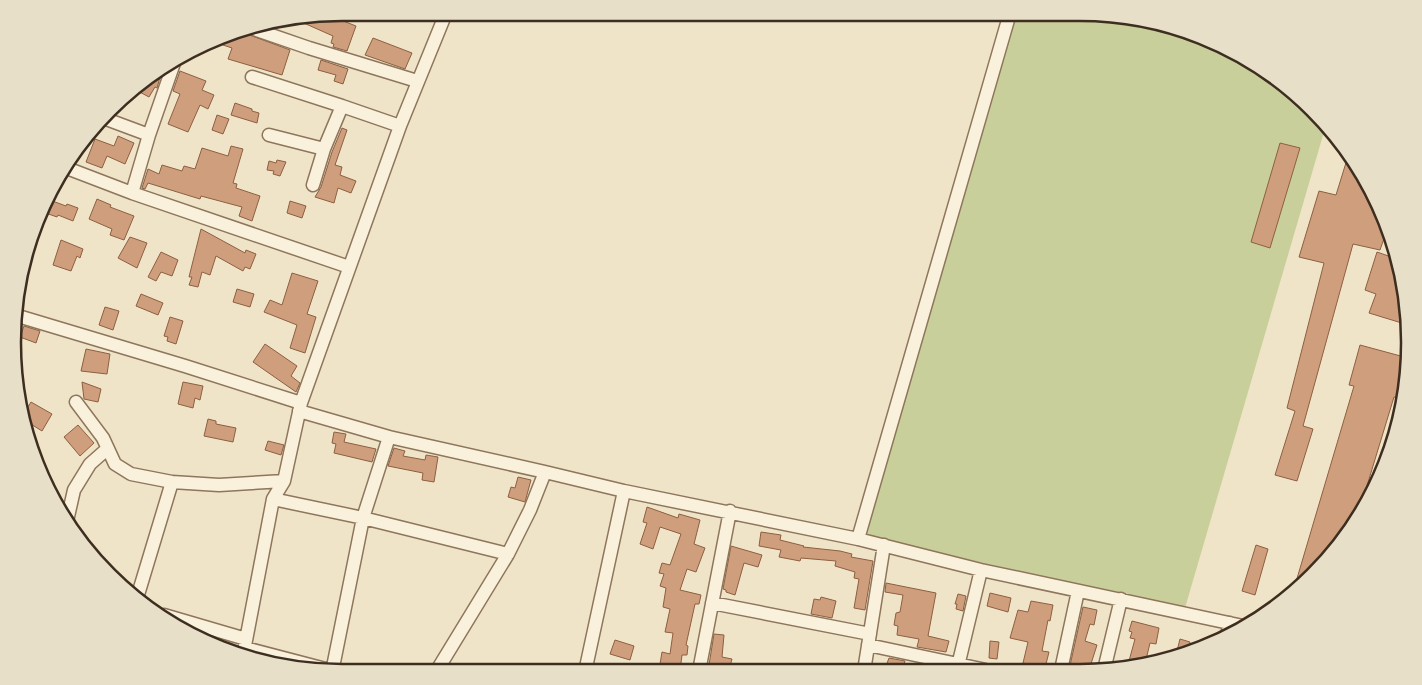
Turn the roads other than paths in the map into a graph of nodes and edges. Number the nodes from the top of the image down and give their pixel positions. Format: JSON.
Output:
{"nodes":[{"id":1,"x":442,"y":21,"type":"edge"},
{"id":2,"x":1007,"y":21,"type":"edge"},
{"id":3,"x":261,"y":32,"type":"edge"},
{"id":4,"x":171,"y":70,"type":"edge"},
{"id":5,"x":252,"y":77,"type":"dead end"},
{"id":6,"x":417,"y":81,"type":"junction"},
{"id":7,"x":342,"y":106,"type":"junction"},
{"id":8,"x":110,"y":121,"type":"edge"},
{"id":9,"x":400,"y":126,"type":"junction"},
{"id":10,"x":149,"y":135,"type":"junction"},
{"id":11,"x":269,"y":135,"type":"dead end"},
{"id":12,"x":324,"y":149,"type":"junction"},
{"id":13,"x":71,"y":170,"type":"edge"},
{"id":14,"x":313,"y":184,"type":"dead end"},
{"id":15,"x":132,"y":193,"type":"junction"},
{"id":16,"x":349,"y":267,"type":"junction"},
{"id":17,"x":22,"y":317,"type":"edge"},
{"id":18,"x":76,"y":402,"type":"dead end"},
{"id":19,"x":300,"y":407,"type":"junction"},
{"id":20,"x":389,"y":437,"type":"junction"},
{"id":21,"x":107,"y":449,"type":"junction"},
{"id":22,"x":545,"y":472,"type":"junction"},
{"id":23,"x":284,"y":481,"type":"junction"},
{"id":24,"x":172,"y":482,"type":"junction"},
{"id":25,"x":624,"y":491,"type":"junction"},
{"id":26,"x":273,"y":499,"type":"junction"},
{"id":27,"x":69,"y":511,"type":"edge"},
{"id":28,"x":730,"y":511,"type":"junction"},
{"id":29,"x":363,"y":518,"type":"junction"},
{"id":30,"x":858,"y":539,"type":"junction"},
{"id":31,"x":884,"y":545,"type":"junction"},
{"id":32,"x":508,"y":554,"type":"junction"},
{"id":33,"x":981,"y":570,"type":"junction"},
{"id":34,"x":139,"y":591,"type":"edge"},
{"id":35,"x":1078,"y":592,"type":"junction"},
{"id":36,"x":1121,"y":599,"type":"junction"},
{"id":37,"x":712,"y":603,"type":"junction"},
{"id":38,"x":189,"y":625,"type":"edge"},
{"id":39,"x":1226,"y":629,"type":"edge"},
{"id":40,"x":869,"y":640,"type":"junction"},
{"id":41,"x":245,"y":647,"type":"edge"},
{"id":42,"x":292,"y":660,"type":"edge"},
{"id":43,"x":1106,"y":663,"type":"edge"},
{"id":44,"x":335,"y":664,"type":"edge"},
{"id":45,"x":441,"y":664,"type":"edge"},
{"id":46,"x":587,"y":664,"type":"edge"},
{"id":47,"x":700,"y":664,"type":"edge"},
{"id":48,"x":865,"y":664,"type":"edge"},
{"id":49,"x":948,"y":664,"type":"edge"},
{"id":50,"x":959,"y":664,"type":"edge"},
{"id":51,"x":1062,"y":664,"type":"edge"}],
"edges":[{"from":1,"to":6,"type":"street"},
{"from":2,"to":30,"type":"street"},
{"from":3,"to":6,"type":"street"},
{"from":4,"to":10,"type":"street"},
{"from":5,"to":7,"type":"street"},
{"from":6,"to":9,"type":"street"},
{"from":7,"to":9,"type":"street"},
{"from":7,"to":12,"type":"street"},
{"from":8,"to":10,"type":"street"},
{"from":9,"to":16,"type":"street"},
{"from":10,"to":15,"type":"street"},
{"from":11,"to":12,"type":"street"},
{"from":12,"to":14,"type":"street"},
{"from":13,"to":15,"type":"street"},
{"from":15,"to":16,"type":"street"},
{"from":16,"to":19,"type":"street"},
{"from":17,"to":19,"type":"street"},
{"from":18,"to":21,"type":"street"},
{"from":19,"to":20,"type":"street"},
{"from":19,"to":23,"type":"street"},
{"from":20,"to":22,"type":"street"},
{"from":20,"to":29,"type":"street"},
{"from":21,"to":24,"type":"street"},
{"from":21,"to":27,"type":"street"},
{"from":22,"to":25,"type":"street"},
{"from":22,"to":32,"type":"street"},
{"from":23,"to":24,"type":"street"},
{"from":23,"to":26,"type":"street"},
{"from":24,"to":34,"type":"street"},
{"from":25,"to":28,"type":"street"},
{"from":25,"to":46,"type":"street"},
{"from":26,"to":29,"type":"street"},
{"from":26,"to":41,"type":"street"},
{"from":28,"to":30,"type":"street"},
{"from":28,"to":37,"type":"street"},
{"from":29,"to":32,"type":"street"},
{"from":29,"to":44,"type":"street"},
{"from":30,"to":31,"type":"street"},
{"from":31,"to":33,"type":"street"},
{"from":31,"to":40,"type":"street"},
{"from":32,"to":45,"type":"street"},
{"from":33,"to":35,"type":"street"},
{"from":33,"to":50,"type":"street"},
{"from":35,"to":36,"type":"street"},
{"from":35,"to":51,"type":"street"},
{"from":36,"to":39,"type":"street"},
{"from":36,"to":43,"type":"street"},
{"from":37,"to":40,"type":"street"},
{"from":37,"to":47,"type":"street"},
{"from":38,"to":41,"type":"street"},
{"from":40,"to":48,"type":"street"},
{"from":40,"to":49,"type":"street"},
{"from":41,"to":42,"type":"street"}]}
